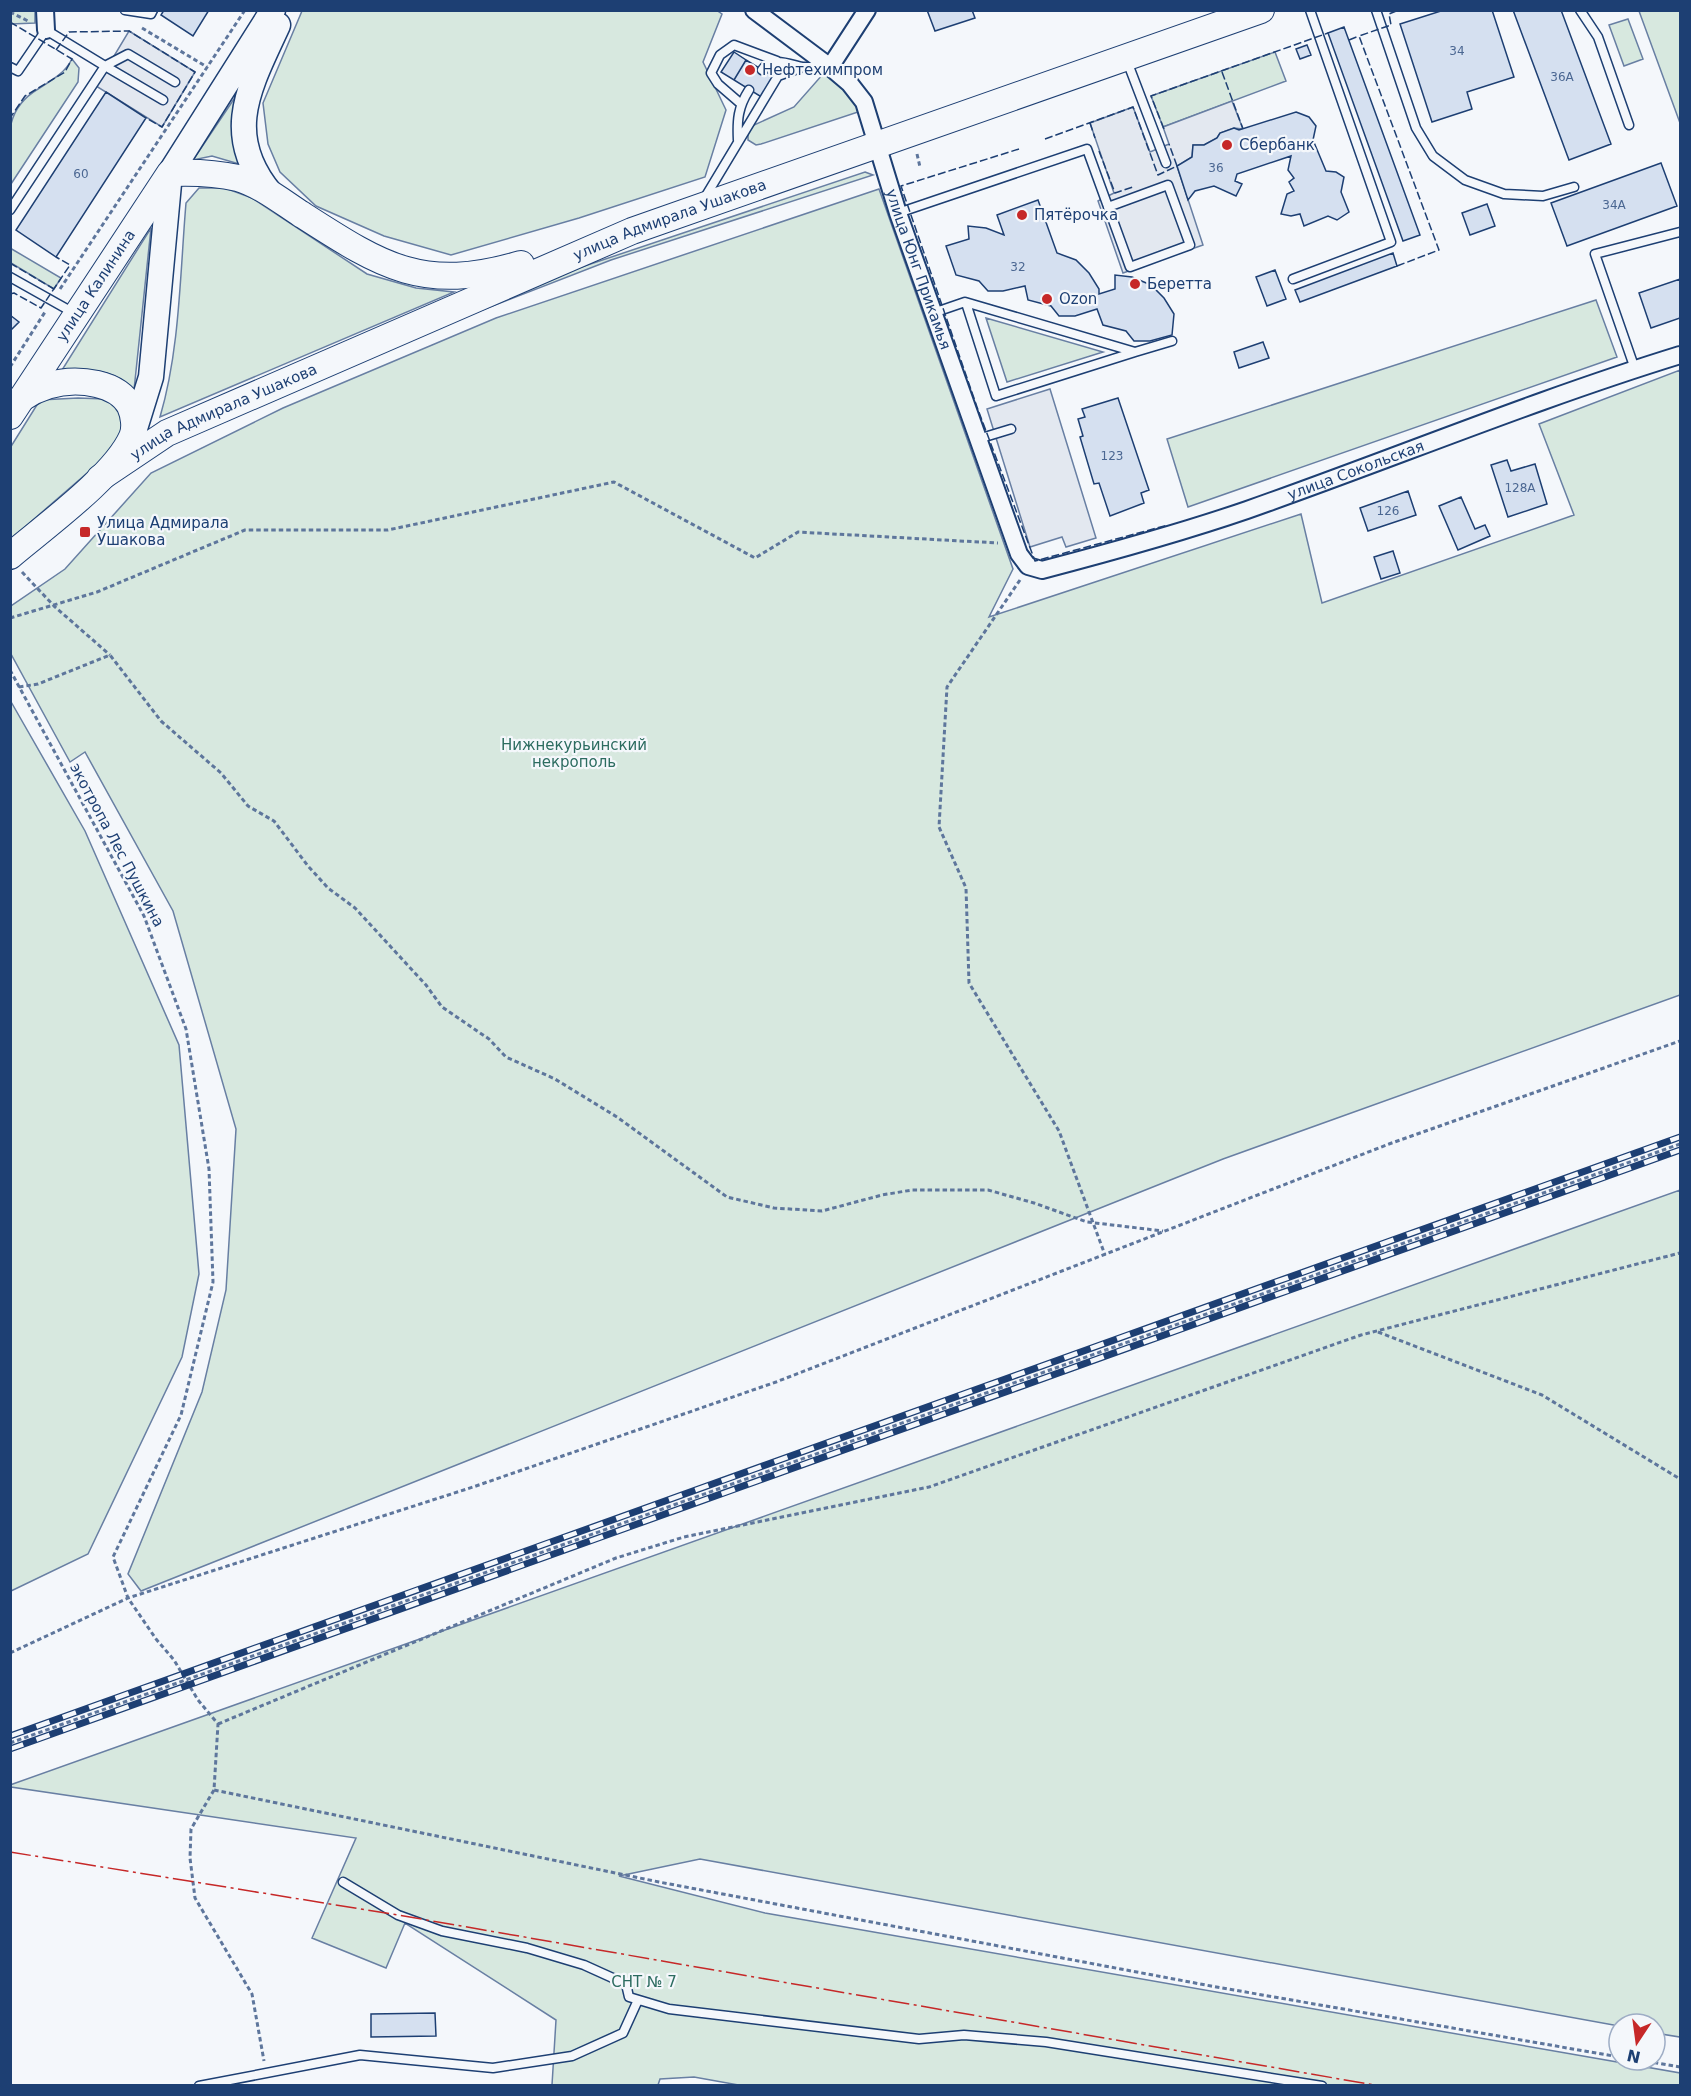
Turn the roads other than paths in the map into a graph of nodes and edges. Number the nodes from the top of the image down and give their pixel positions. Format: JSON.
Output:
{"nodes":[{"id":1,"x":45,"y":10,"type":"edge"},
{"id":2,"x":125,"y":10,"type":"edge"},
{"id":3,"x":153,"y":10,"type":"edge"},
{"id":4,"x":273,"y":10,"type":"edge"},
{"id":5,"x":284,"y":10,"type":"edge"},
{"id":6,"x":754,"y":10,"type":"edge"},
{"id":7,"x":867,"y":10,"type":"edge"},
{"id":8,"x":1261,"y":10,"type":"edge"},
{"id":9,"x":1310,"y":10,"type":"edge"},
{"id":10,"x":1376,"y":10,"type":"edge"},
{"id":11,"x":1580,"y":10,"type":"edge"},
{"id":12,"x":45,"y":30,"type":"junction"},
{"id":13,"x":1126,"y":58,"type":"junction"},
{"id":14,"x":777,"y":61,"type":"junction"},
{"id":15,"x":105,"y":66,"type":"junction"},
{"id":16,"x":10,"y":67,"type":"edge"},
{"id":17,"x":802,"y":67,"type":"junction"},
{"id":18,"x":830,"y":67,"type":"junction"},
{"id":19,"x":762,"y":70,"type":"dead end"},
{"id":20,"x":175,"y":82,"type":"dead end"},
{"id":21,"x":749,"y":90,"type":"dead end"},
{"id":22,"x":163,"y":100,"type":"dead end"},
{"id":23,"x":740,"y":103,"type":"junction"},
{"id":24,"x":1629,"y":125,"type":"dead end"},
{"id":25,"x":738,"y":141,"type":"junction"},
{"id":26,"x":877,"y":146,"type":"junction"},
{"id":27,"x":1166,"y":163,"type":"dead end"},
{"id":28,"x":170,"y":173,"type":"junction"},
{"id":29,"x":1574,"y":187,"type":"dead end"},
{"id":30,"x":271,"y":194,"type":"junction"},
{"id":31,"x":701,"y":205,"type":"junction"},
{"id":32,"x":1108,"y":207,"type":"junction"},
{"id":33,"x":10,"y":210,"type":"edge"},
{"id":34,"x":898,"y":213,"type":"junction"},
{"id":35,"x":632,"y":231,"type":"junction"},
{"id":36,"x":1680,"y":232,"type":"edge"},
{"id":37,"x":10,"y":277,"type":"edge"},
{"id":38,"x":1293,"y":279,"type":"dead end"},
{"id":39,"x":966,"y":303,"type":"junction"},
{"id":40,"x":933,"y":313,"type":"junction"},
{"id":41,"x":76,"y":315,"type":"junction"},
{"id":42,"x":1172,"y":341,"type":"dead end"},
{"id":43,"x":1135,"y":352,"type":"junction"},
{"id":44,"x":1680,"y":355,"type":"edge"},
{"id":45,"x":1635,"y":369,"type":"junction"},
{"id":46,"x":16,"y":407,"type":"edge"},
{"id":47,"x":1011,"y":429,"type":"dead end"},
{"id":48,"x":133,"y":435,"type":"junction"},
{"id":49,"x":978,"y":439,"type":"junction"},
{"id":50,"x":100,"y":477,"type":"junction"},
{"id":51,"x":16,"y":563,"type":"edge"},
{"id":52,"x":1028,"y":566,"type":"joint"},
{"id":53,"x":343,"y":1882,"type":"dead end"},
{"id":54,"x":638,"y":2000,"type":"junction"},
{"id":55,"x":248,"y":2076,"type":"junction"},
{"id":56,"x":199,"y":2085,"type":"edge"},
{"id":57,"x":252,"y":2085,"type":"edge"},
{"id":58,"x":1322,"y":2085,"type":"edge"}],
"edges":[{"from":1,"to":12,"type":"street"},
{"from":2,"to":3,"type":"lane"},
{"from":4,"to":28,"type":"main road","name":"улица Калинина"},
{"from":5,"to":30,"type":"main road"},
{"from":6,"to":18,"type":"street","name":"улица Юнг Прикамья"},
{"from":7,"to":18,"type":"street"},
{"from":8,"to":13,"type":"main road","name":"улица Адмирала Ушакова"},
{"from":9,"to":38,"type":"lane"},
{"from":10,"to":29,"type":"lane"},
{"from":11,"to":24,"type":"lane"},
{"from":12,"to":15,"type":"lane"},
{"from":12,"to":16,"type":"lane"},
{"from":13,"to":26,"type":"main road","name":"улица Адмирала Ушакова"},
{"from":13,"to":27,"type":"lane"},
{"from":14,"to":17,"type":"lane"},
{"from":14,"to":19,"type":"lane"},
{"from":14,"to":23,"type":"lane"},
{"from":15,"to":20,"type":"lane"},
{"from":15,"to":22,"type":"lane"},
{"from":15,"to":33,"type":"lane"},
{"from":17,"to":18,"type":"lane"},
{"from":17,"to":25,"type":"lane"},
{"from":18,"to":26,"type":"street","name":"улица Юнг Прикамья"},
{"from":21,"to":23,"type":"lane"},
{"from":23,"to":25,"type":"lane"},
{"from":25,"to":31,"type":"lane"},
{"from":26,"to":31,"type":"main road","name":"улица Адмирала Ушакова"},
{"from":26,"to":34,"type":"street","name":"улица Юнг Прикамья"},
{"from":28,"to":30,"type":"main road"},
{"from":28,"to":41,"type":"main road","name":"улица Калинина"},
{"from":28,"to":48,"type":"main road","name":"улица Калинина"},
{"from":30,"to":35,"type":"main road"},
{"from":31,"to":35,"type":"main road","name":"улица Адмирала Ушакова"},
{"from":32,"to":32,"type":"lane"},
{"from":32,"to":34,"type":"lane"},
{"from":34,"to":40,"type":"street","name":"улица Юнг Прикамья"},
{"from":35,"to":50,"type":"main road","name":"улица Адмирала Ушакова"},
{"from":36,"to":45,"type":"lane"},
{"from":37,"to":41,"type":"lane"},
{"from":39,"to":40,"type":"lane"},
{"from":39,"to":43,"type":"lane"},
{"from":39,"to":43,"type":"lane"},
{"from":40,"to":49,"type":"street","name":"улица Юнг Прикамья"},
{"from":41,"to":46,"type":"main road","name":"улица Калинина"},
{"from":42,"to":43,"type":"lane"},
{"from":44,"to":45,"type":"street","name":"улица Сокольская"},
{"from":45,"to":52,"type":"street","name":"улица Сокольская"},
{"from":46,"to":48,"type":"main road","name":"улица Калинина"},
{"from":47,"to":49,"type":"lane"},
{"from":48,"to":50,"type":"main road","name":"улица Калинина"},
{"from":49,"to":52,"type":"street","name":"улица Юнг Прикамья"},
{"from":50,"to":51,"type":"main road","name":"улица Калинина"},
{"from":53,"to":54,"type":"lane"},
{"from":54,"to":55,"type":"lane"},
{"from":54,"to":58,"type":"lane"},
{"from":55,"to":56,"type":"lane"},
{"from":55,"to":57,"type":"lane"}]}
